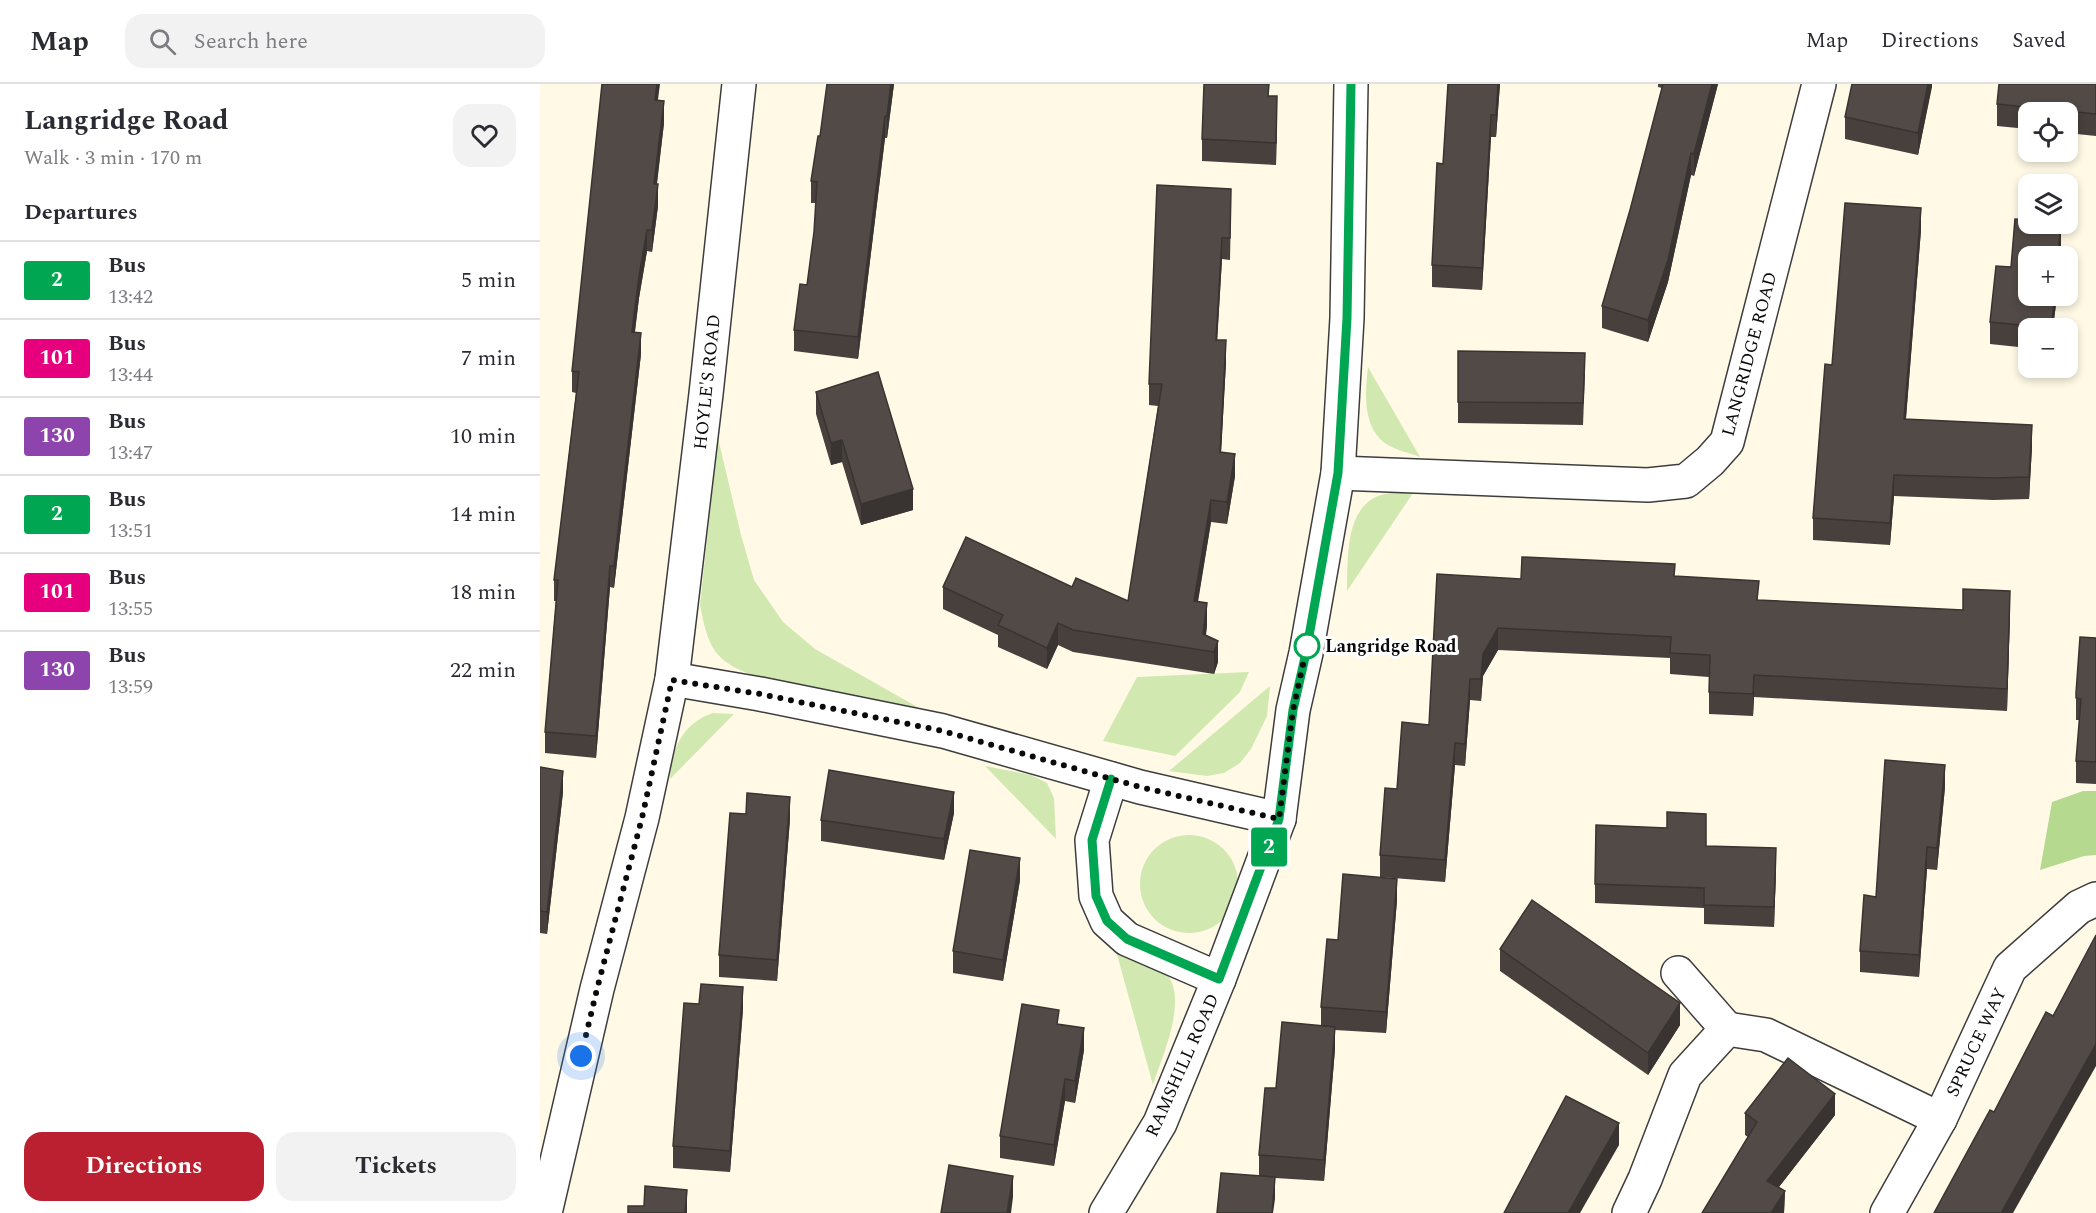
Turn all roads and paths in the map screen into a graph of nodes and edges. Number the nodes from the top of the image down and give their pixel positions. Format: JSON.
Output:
{"nodes":[{"id":1,"x":739,"y":84,"type":"edge"},
{"id":2,"x":1351,"y":84,"type":"edge"},
{"id":3,"x":1819,"y":84,"type":"edge"},
{"id":4,"x":1338,"y":473,"type":"junction"},
{"id":5,"x":672,"y":680,"type":"junction"},
{"id":6,"x":1111,"y":779,"type":"junction"},
{"id":7,"x":1279,"y":819,"type":"junction"},
{"id":8,"x":2096,"y":899,"type":"edge"},
{"id":9,"x":1678,"y":973,"type":"dead end"},
{"id":10,"x":1219,"y":979,"type":"junction"},
{"id":11,"x":1727,"y":1029,"type":"junction"},
{"id":12,"x":1940,"y":1119,"type":"junction"},
{"id":13,"x":545,"y":1213,"type":"edge"},
{"id":14,"x":1106,"y":1213,"type":"edge"},
{"id":15,"x":1629,"y":1213,"type":"edge"},
{"id":16,"x":1887,"y":1213,"type":"edge"}],
"edges":[{"from":1,"to":5,"type":"street","name":"HOYLE'S ROAD"},
{"from":2,"to":4,"type":"street","name":"RAMSHILL ROAD"},
{"from":3,"to":4,"type":"street","name":"LANGRIDGE ROAD"},
{"from":4,"to":7,"type":"street","name":"RAMSHILL ROAD"},
{"from":5,"to":6,"type":"street"},
{"from":5,"to":13,"type":"street","name":"HOYLE'S ROAD"},
{"from":6,"to":7,"type":"street"},
{"from":6,"to":10,"type":"street","name":"RAMSHILL ROAD"},
{"from":7,"to":10,"type":"street","name":"RAMSHILL ROAD"},
{"from":8,"to":12,"type":"street","name":"SPRUCE WAY"},
{"from":9,"to":11,"type":"street"},
{"from":10,"to":14,"type":"street","name":"RAMSHILL ROAD"},
{"from":11,"to":12,"type":"street"},
{"from":11,"to":15,"type":"street"},
{"from":12,"to":16,"type":"street","name":"SPRUCE WAY"}]}
